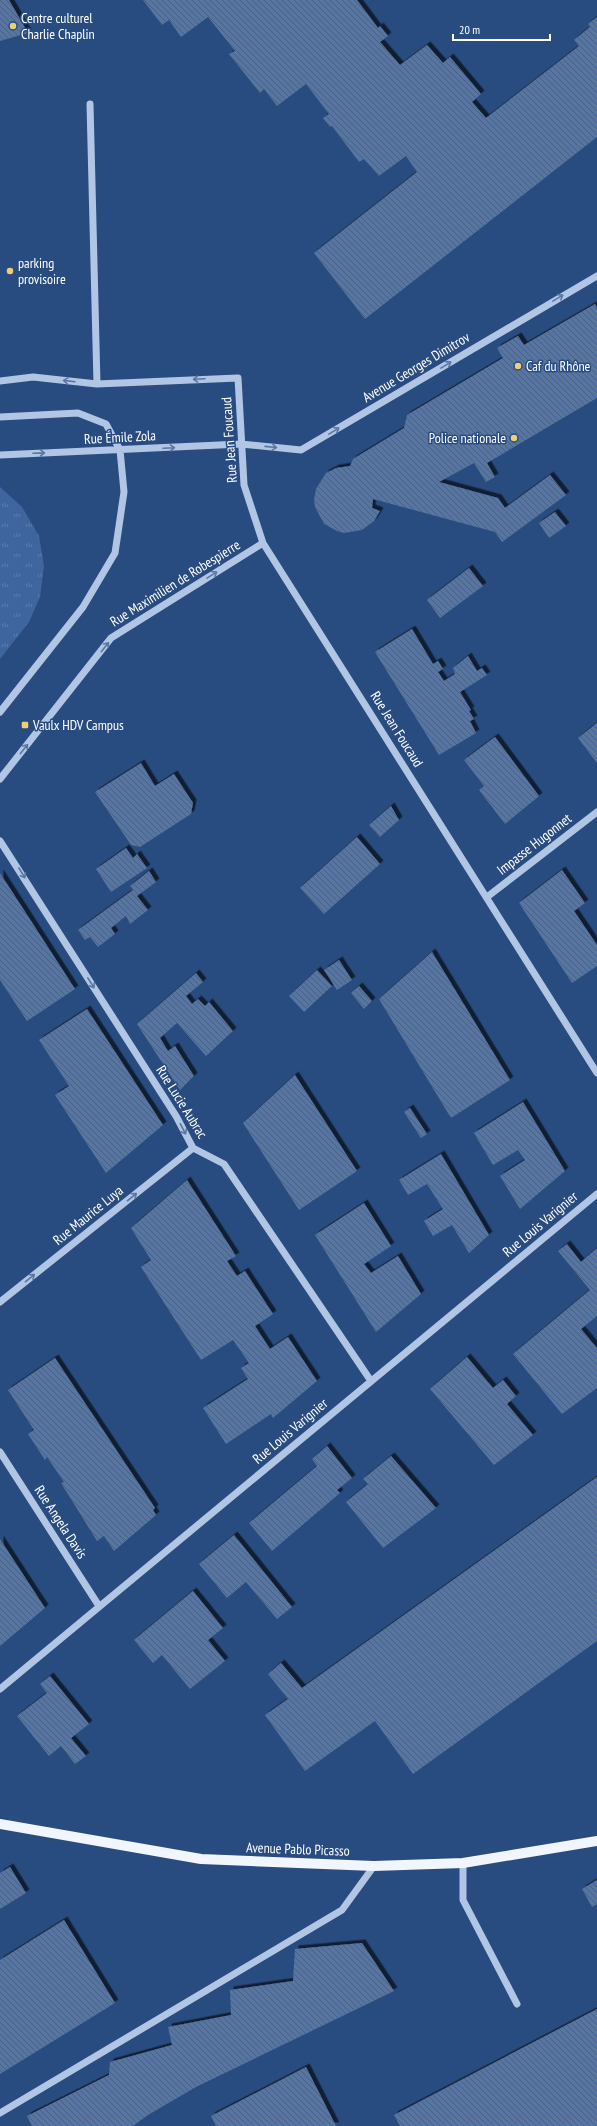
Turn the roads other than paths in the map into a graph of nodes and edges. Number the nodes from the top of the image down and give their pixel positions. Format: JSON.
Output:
{"nodes":[{"id":1,"x":90,"y":104,"type":"dead end"},
{"id":2,"x":597,"y":276,"type":"edge"},
{"id":3,"x":0,"y":381,"type":"edge"},
{"id":4,"x":97,"y":384,"type":"junction"},
{"id":5,"x":0,"y":417,"type":"edge"},
{"id":6,"x":241,"y":444,"type":"junction"},
{"id":7,"x":120,"y":450,"type":"junction"},
{"id":8,"x":0,"y":455,"type":"edge"},
{"id":9,"x":263,"y":543,"type":"junction"},
{"id":10,"x":0,"y":712,"type":"edge"},
{"id":11,"x":0,"y":779,"type":"edge"},
{"id":12,"x":597,"y":812,"type":"edge"},
{"id":13,"x":0,"y":841,"type":"edge"},
{"id":14,"x":487,"y":897,"type":"junction"},
{"id":15,"x":597,"y":1073,"type":"edge"},
{"id":16,"x":193,"y":1148,"type":"junction"},
{"id":17,"x":597,"y":1194,"type":"edge"},
{"id":18,"x":0,"y":1302,"type":"edge"},
{"id":19,"x":371,"y":1381,"type":"junction"},
{"id":20,"x":0,"y":1452,"type":"edge"},
{"id":21,"x":100,"y":1606,"type":"junction"},
{"id":22,"x":0,"y":1689,"type":"edge"},
{"id":23,"x":0,"y":1824,"type":"edge"},
{"id":24,"x":597,"y":1841,"type":"edge"},
{"id":25,"x":463,"y":1863,"type":"junction"},
{"id":26,"x":374,"y":1866,"type":"junction"},
{"id":27,"x":517,"y":2004,"type":"dead end"},
{"id":28,"x":0,"y":2113,"type":"edge"}],
"edges":[{"from":1,"to":4,"type":"street"},
{"from":6,"to":2,"type":"street","name":"Avenue Georges Dimitrov","one_way":true},
{"from":4,"to":3,"type":"street","one_way":true},
{"from":6,"to":4,"type":"street","name":"Rue Jean Foucaud","one_way":true},
{"from":5,"to":7,"type":"street"},
{"from":7,"to":6,"type":"street","name":"Rue Émile Zola","one_way":true},
{"from":6,"to":9,"type":"street","name":"Rue Jean Foucaud"},
{"from":8,"to":7,"type":"street","name":"Rue Émile Zola","one_way":true},
{"from":7,"to":10,"type":"street"},
{"from":11,"to":9,"type":"street","name":"Rue Maximilien de Robespierre","one_way":true},
{"from":9,"to":14,"type":"street","name":"Rue Jean Foucaud"},
{"from":12,"to":14,"type":"street","name":"Impasse Hugonnet"},
{"from":13,"to":16,"type":"street","name":"Rue Lucie Aubrac","one_way":true},
{"from":14,"to":15,"type":"street","name":"Rue Jean Foucaud"},
{"from":18,"to":16,"type":"street","name":"Rue Maurice Luya","one_way":true},
{"from":16,"to":19,"type":"street","name":"Rue Lucie Aubrac"},
{"from":17,"to":19,"type":"street","name":"Rue Louis Varignier"},
{"from":19,"to":21,"type":"street","name":"Rue Louis Varignier"},
{"from":20,"to":21,"type":"street","name":"Rue Angela Davis"},
{"from":21,"to":22,"type":"street","name":"Rue Louis Varignier"},
{"from":23,"to":26,"type":"main road","name":"Avenue Pablo Picasso"},
{"from":24,"to":25,"type":"main road","name":"Avenue Pablo Picasso"},
{"from":25,"to":26,"type":"main road","name":"Avenue Pablo Picasso"},
{"from":25,"to":27,"type":"street"},
{"from":26,"to":28,"type":"street"}]}
